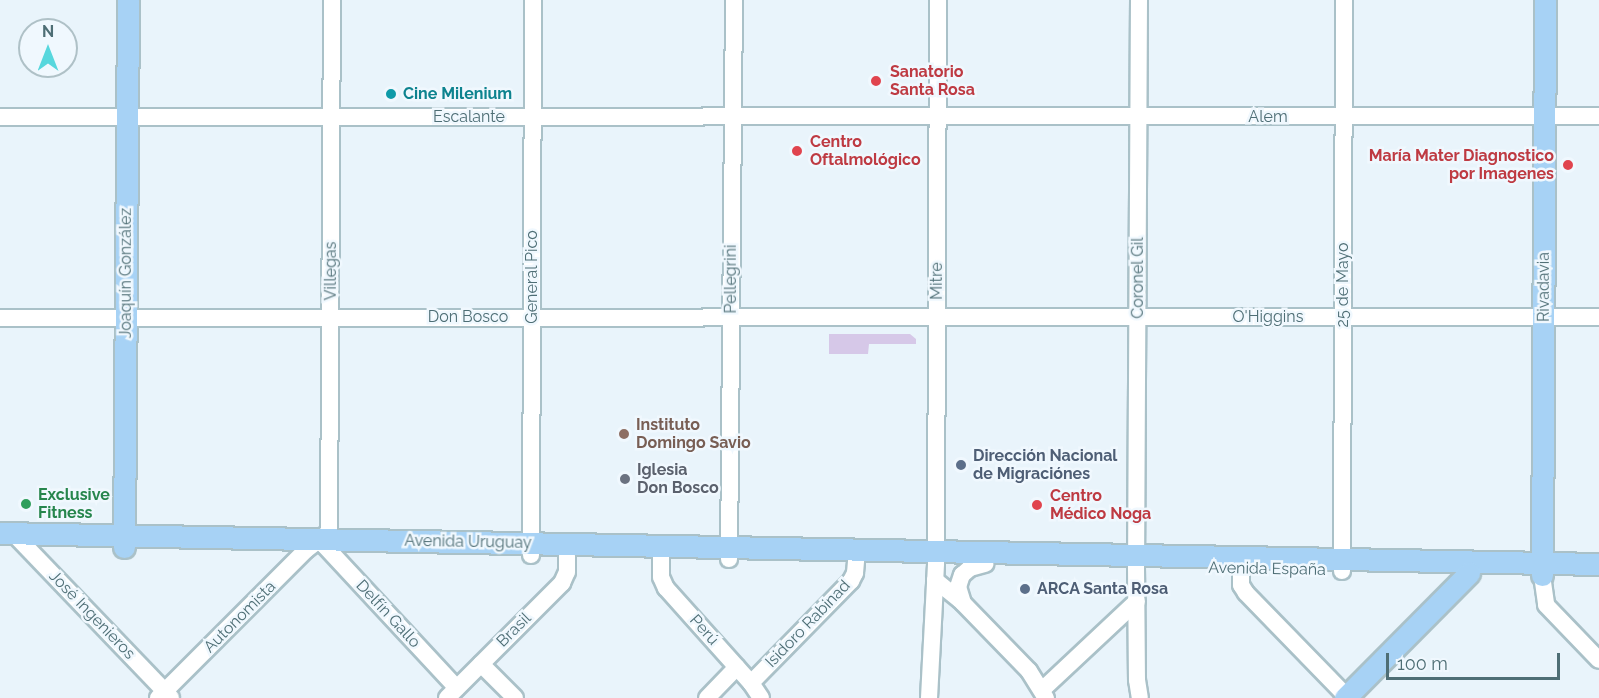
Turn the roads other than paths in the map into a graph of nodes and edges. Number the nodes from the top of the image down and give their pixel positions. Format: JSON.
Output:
{"nodes":[{"id":1,"x":128,"y":0,"type":"edge"},
{"id":2,"x":332,"y":0,"type":"edge"},
{"id":3,"x":533,"y":0,"type":"edge"},
{"id":4,"x":734,"y":0,"type":"edge"},
{"id":5,"x":938,"y":0,"type":"edge"},
{"id":6,"x":1139,"y":0,"type":"edge"},
{"id":7,"x":1344,"y":0,"type":"edge"},
{"id":8,"x":1545,"y":0,"type":"edge"},
{"id":9,"x":0,"y":117,"type":"edge"},
{"id":10,"x":127,"y":117,"type":"junction"},
{"id":11,"x":331,"y":117,"type":"junction"},
{"id":12,"x":533,"y":117,"type":"junction"},
{"id":13,"x":733,"y":117,"type":"junction"},
{"id":14,"x":937,"y":117,"type":"junction"},
{"id":15,"x":1139,"y":117,"type":"junction"},
{"id":16,"x":1344,"y":117,"type":"junction"},
{"id":17,"x":1544,"y":117,"type":"junction"},
{"id":18,"x":1599,"y":117,"type":"edge"},
{"id":19,"x":532,"y":317,"type":"junction"},
{"id":20,"x":731,"y":317,"type":"junction"},
{"id":21,"x":937,"y":317,"type":"junction"},
{"id":22,"x":1138,"y":317,"type":"junction"},
{"id":23,"x":1343,"y":317,"type":"junction"},
{"id":24,"x":1544,"y":317,"type":"junction"},
{"id":25,"x":1599,"y":317,"type":"edge"},
{"id":26,"x":0,"y":318,"type":"edge"},
{"id":27,"x":125,"y":318,"type":"junction"},
{"id":28,"x":331,"y":318,"type":"junction"},
{"id":29,"x":9,"y":539,"type":"edge"},
{"id":30,"x":124,"y":541,"type":"junction"},
{"id":31,"x":688,"y":546,"type":"junction"},
{"id":32,"x":320,"y":547,"type":"junction"},
{"id":33,"x":531,"y":549,"type":"junction"},
{"id":34,"x":729,"y":553,"type":"junction"},
{"id":35,"x":567,"y":556,"type":"junction"},
{"id":36,"x":661,"y":557,"type":"junction"},
{"id":37,"x":1267,"y":558,"type":"junction"},
{"id":38,"x":856,"y":561,"type":"junction"},
{"id":39,"x":1136,"y":561,"type":"junction"},
{"id":40,"x":1426,"y":561,"type":"junction"},
{"id":41,"x":985,"y":564,"type":"junction"},
{"id":42,"x":1599,"y":564,"type":"edge"},
{"id":43,"x":935,"y":565,"type":"junction"},
{"id":44,"x":1342,"y":565,"type":"junction"},
{"id":45,"x":1241,"y":569,"type":"junction"},
{"id":46,"x":1542,"y":569,"type":"junction"},
{"id":47,"x":1599,"y":576,"type":"edge"},
{"id":48,"x":1461,"y":577,"type":"junction"},
{"id":49,"x":1137,"y":601,"type":"junction"},
{"id":50,"x":963,"y":603,"type":"junction"},
{"id":51,"x":1599,"y":660,"type":"edge"},
{"id":52,"x":481,"y":664,"type":"junction"},
{"id":53,"x":737,"y":668,"type":"junction"},
{"id":54,"x":751,"y":683,"type":"junction"},
{"id":55,"x":452,"y":693,"type":"edge"},
{"id":56,"x":1046,"y":695,"type":"edge"},
{"id":57,"x":164,"y":696,"type":"edge"},
{"id":58,"x":1346,"y":697,"type":"edge"},
{"id":59,"x":514,"y":698,"type":"edge"},
{"id":60,"x":707,"y":698,"type":"edge"},
{"id":61,"x":761,"y":698,"type":"edge"},
{"id":62,"x":929,"y":698,"type":"edge"},
{"id":63,"x":1140,"y":698,"type":"edge"}],
"edges":[{"from":1,"to":10,"type":"main road","name":"Joaquín González"},
{"from":2,"to":11,"type":"street","name":"Villegas"},
{"from":3,"to":12,"type":"street","name":"General Pico"},
{"from":4,"to":13,"type":"street","name":"Pellegrini"},
{"from":5,"to":14,"type":"street","name":"Mitre"},
{"from":6,"to":15,"type":"street","name":"Coronel Gil"},
{"from":7,"to":16,"type":"street","name":"25 de Mayo"},
{"from":8,"to":17,"type":"main road","name":"Rivadavia"},
{"from":9,"to":10,"type":"street","name":"Escalante"},
{"from":10,"to":11,"type":"street","name":"Escalante"},
{"from":10,"to":27,"type":"main road","name":"Joaquín González"},
{"from":11,"to":12,"type":"street","name":"Escalante"},
{"from":11,"to":28,"type":"street","name":"Villegas"},
{"from":12,"to":13,"type":"street","name":"Escalante"},
{"from":12,"to":19,"type":"street","name":"General Pico"},
{"from":13,"to":14,"type":"street","name":"Escalante"},
{"from":13,"to":20,"type":"street","name":"Pellegrini"},
{"from":14,"to":15,"type":"street","name":"Alem"},
{"from":14,"to":21,"type":"street","name":"Mitre"},
{"from":15,"to":16,"type":"street","name":"Alem"},
{"from":15,"to":22,"type":"street","name":"Coronel Gil"},
{"from":16,"to":17,"type":"street","name":"Alem"},
{"from":16,"to":23,"type":"street","name":"25 de Mayo"},
{"from":17,"to":18,"type":"street","name":"Alem"},
{"from":17,"to":24,"type":"main road","name":"Rivadavia"},
{"from":19,"to":20,"type":"street","name":"Don Bosco"},
{"from":19,"to":28,"type":"street","name":"Don Bosco"},
{"from":19,"to":33,"type":"street","name":"General Pico"},
{"from":20,"to":21,"type":"street","name":"Don Bosco"},
{"from":20,"to":34,"type":"street","name":"Pellegrini"},
{"from":21,"to":22,"type":"street","name":"O'Higgins"},
{"from":21,"to":43,"type":"street","name":"Mitre"},
{"from":22,"to":23,"type":"street","name":"O'Higgins"},
{"from":22,"to":39,"type":"street","name":"Coronel Gil"},
{"from":23,"to":24,"type":"street","name":"O'Higgins"},
{"from":23,"to":44,"type":"street","name":"25 de Mayo"},
{"from":24,"to":25,"type":"street","name":"O'Higgins"},
{"from":24,"to":46,"type":"main road","name":"Rivadavia"},
{"from":26,"to":27,"type":"street","name":"Don Bosco"},
{"from":27,"to":28,"type":"street","name":"Don Bosco"},
{"from":27,"to":30,"type":"main road","name":"Joaquín González"},
{"from":28,"to":32,"type":"street","name":"Villegas"},
{"from":29,"to":30,"type":"main road","name":"Avenida Uruguay"},
{"from":29,"to":57,"type":"street","name":"José Ingenieros"},
{"from":30,"to":32,"type":"main road","name":"Avenida Uruguay"},
{"from":31,"to":33,"type":"main road","name":"Avenida Uruguay"},
{"from":31,"to":34,"type":"main road","name":"Avenida Uruguay"},
{"from":31,"to":36,"type":"main road"},
{"from":32,"to":33,"type":"main road","name":"Avenida Uruguay"},
{"from":32,"to":55,"type":"street","name":"Delfín Gallo"},
{"from":32,"to":57,"type":"street","name":"Autonomista"},
{"from":33,"to":35,"type":"main road","name":"Avenida Uruguay"},
{"from":34,"to":36,"type":"main road","name":"Avenida Uruguay"},
{"from":34,"to":38,"type":"main road","name":"Avenida Uruguay"},
{"from":34,"to":43,"type":"main road","name":"Avenida Uruguay"},
{"from":35,"to":36,"type":"main road","name":"Avenida Uruguay"},
{"from":35,"to":52,"type":"street","name":"Brasil"},
{"from":36,"to":53,"type":"street","name":"Perú"},
{"from":37,"to":39,"type":"main road","name":"Avenida España"},
{"from":37,"to":44,"type":"main road","name":"Avenida España"},
{"from":37,"to":45,"type":"main road"},
{"from":38,"to":43,"type":"main road","name":"Avenida Uruguay"},
{"from":38,"to":54,"type":"street","name":"Isidoro Rabinad"},
{"from":39,"to":41,"type":"main road","name":"Avenida España"},
{"from":39,"to":43,"type":"main road","name":"Avenida España"},
{"from":39,"to":45,"type":"main road","name":"Avenida España"},
{"from":39,"to":49,"type":"street","name":"Coronel Gil"},
{"from":40,"to":44,"type":"main road","name":"Avenida España"},
{"from":40,"to":46,"type":"main road","name":"Avenida España"},
{"from":40,"to":48,"type":"main road"},
{"from":41,"to":43,"type":"main road","name":"Avenida España"},
{"from":41,"to":50,"type":"street"},
{"from":42,"to":46,"type":"main road","name":"Avenida España"},
{"from":43,"to":50,"type":"street"},
{"from":43,"to":62,"type":"street","name":"Mitre"},
{"from":44,"to":45,"type":"main road","name":"Avenida España"},
{"from":44,"to":48,"type":"main road","name":"Avenida España"},
{"from":45,"to":58,"type":"street"},
{"from":46,"to":47,"type":"main road","name":"Avenida España"},
{"from":46,"to":48,"type":"main road","name":"Avenida España"},
{"from":46,"to":51,"type":"street"},
{"from":48,"to":58,"type":"main road"},
{"from":49,"to":56,"type":"street"},
{"from":49,"to":63,"type":"street","name":"Coronel Gil"},
{"from":50,"to":56,"type":"street"},
{"from":52,"to":55,"type":"street","name":"Brasil"},
{"from":52,"to":59,"type":"street"},
{"from":53,"to":54,"type":"street","name":"Perú"},
{"from":53,"to":60,"type":"street"},
{"from":54,"to":61,"type":"street","name":"Perú"}]}
